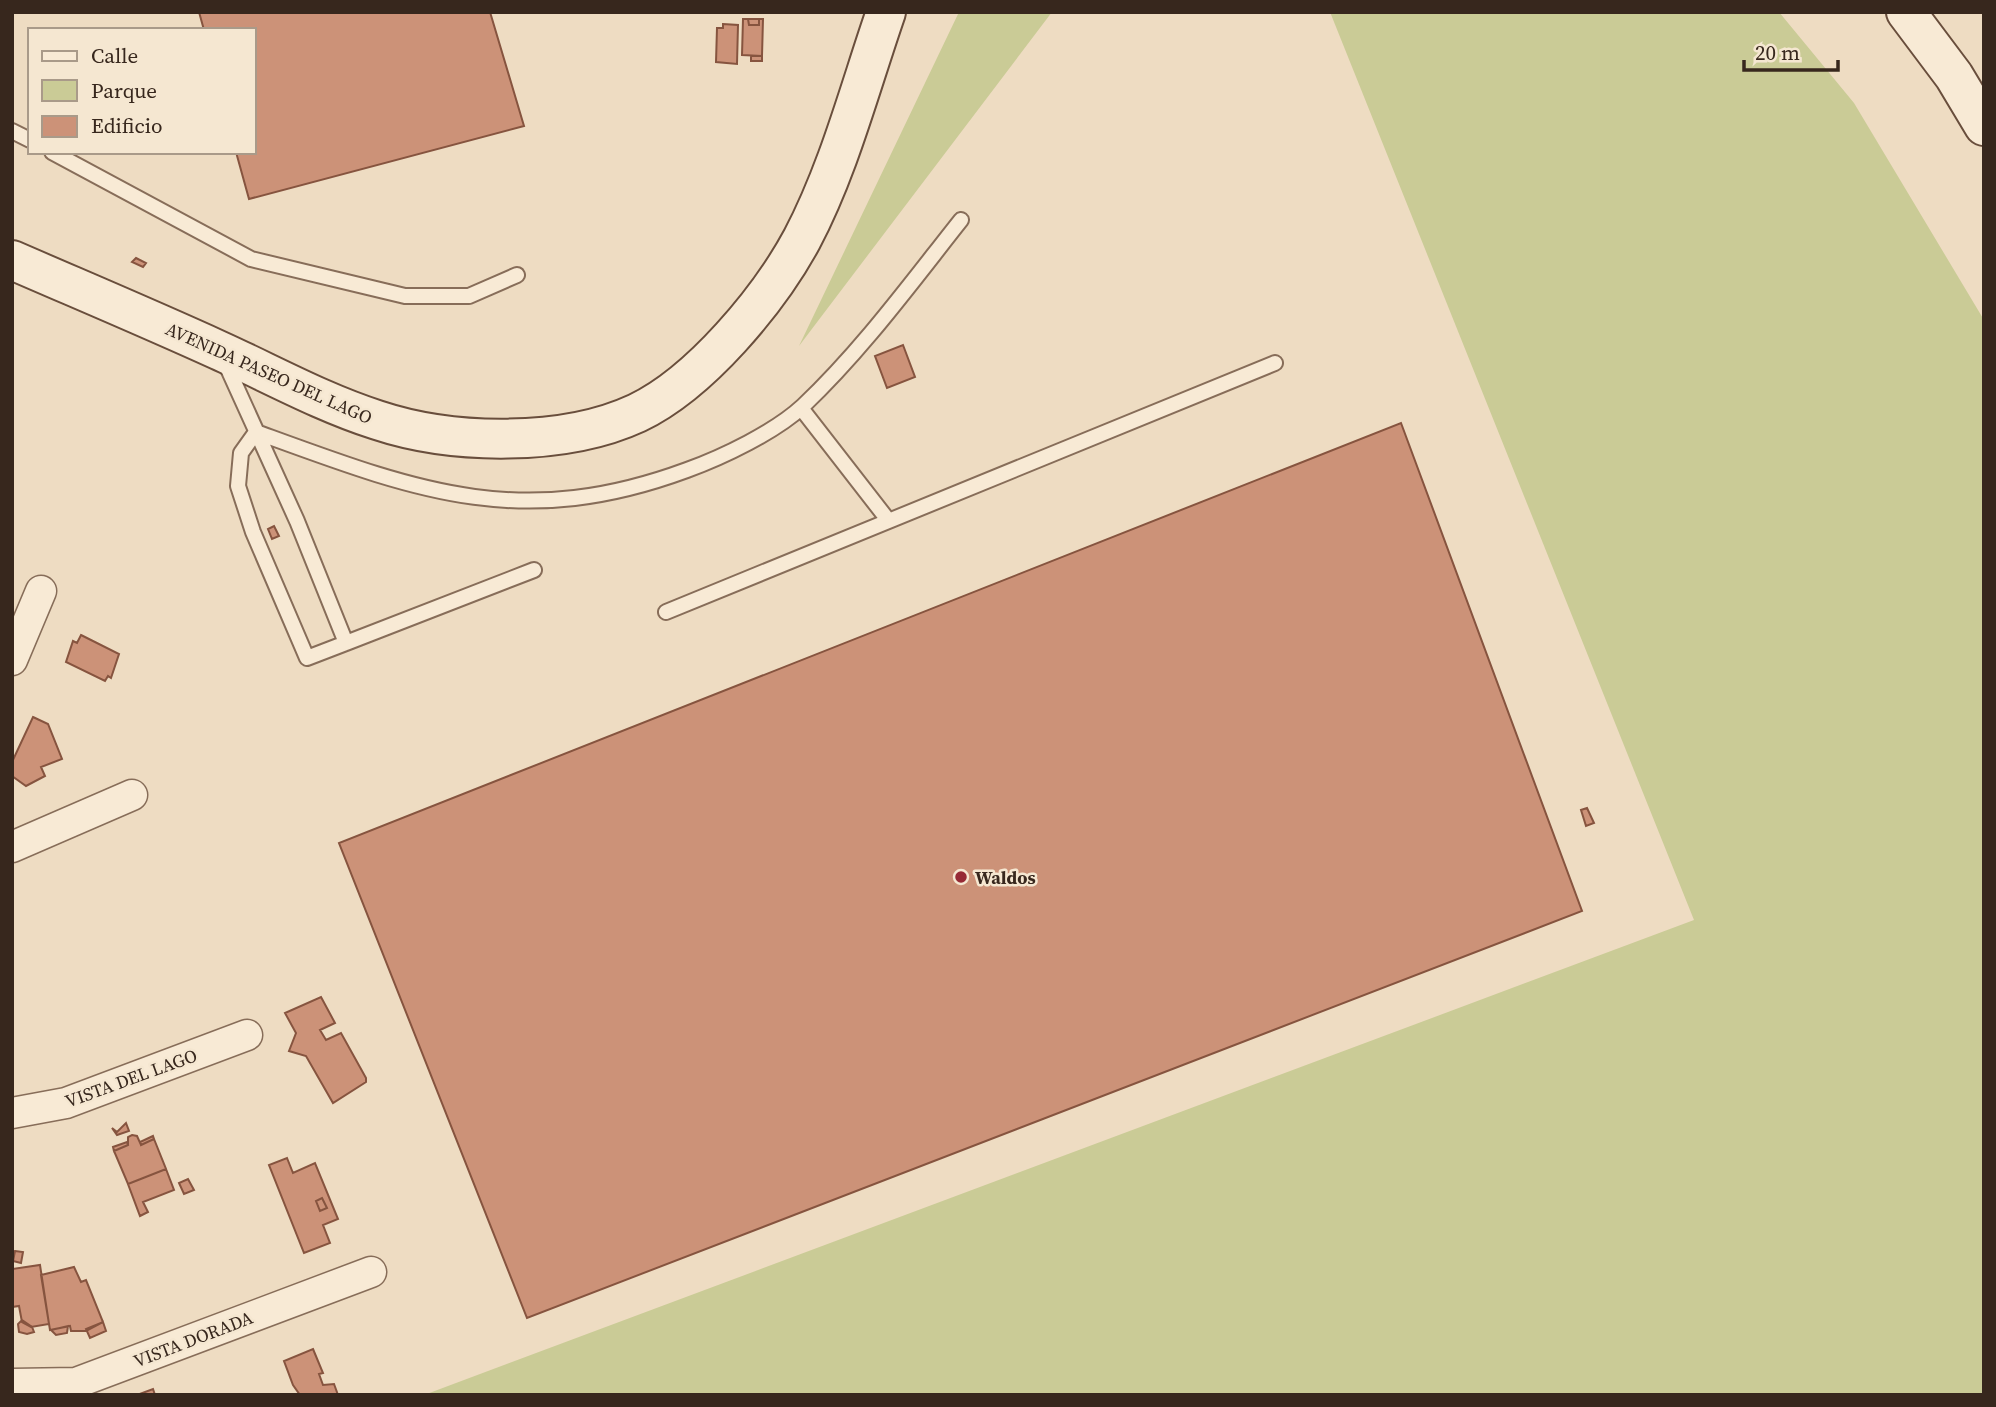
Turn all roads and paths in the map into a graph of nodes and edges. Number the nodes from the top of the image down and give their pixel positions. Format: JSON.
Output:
{"nodes":[{"id":1,"x":886,"y":12,"type":"edge"},
{"id":2,"x":1906,"y":12,"type":"edge"},
{"id":3,"x":1984,"y":126,"type":"edge"},
{"id":4,"x":12,"y":131,"type":"edge"},
{"id":5,"x":28,"y":139,"type":"edge"},
{"id":6,"x":56,"y":154,"type":"edge"},
{"id":7,"x":961,"y":220,"type":"dead end"},
{"id":8,"x":12,"y":260,"type":"edge"},
{"id":9,"x":517,"y":275,"type":"dead end"},
{"id":10,"x":220,"y":351,"type":"junction"},
{"id":11,"x":1275,"y":363,"type":"dead end"},
{"id":12,"x":801,"y":408,"type":"junction"},
{"id":13,"x":256,"y":432,"type":"junction"},
{"id":14,"x":888,"y":520,"type":"junction"},
{"id":15,"x":534,"y":570,"type":"dead end"},
{"id":16,"x":41,"y":591,"type":"dead end"},
{"id":17,"x":666,"y":612,"type":"dead end"},
{"id":18,"x":346,"y":643,"type":"junction"},
{"id":19,"x":12,"y":660,"type":"edge"},
{"id":20,"x":132,"y":795,"type":"dead end"},
{"id":21,"x":12,"y":848,"type":"edge"},
{"id":22,"x":247,"y":1035,"type":"dead end"},
{"id":23,"x":12,"y":1113,"type":"edge"},
{"id":24,"x":371,"y":1272,"type":"dead end"},
{"id":25,"x":12,"y":1384,"type":"edge"}],
"edges":[{"from":1,"to":10,"type":"main road","name":"AVENIDA PASEO DEL LAGO"},
{"from":2,"to":3,"type":"main road"},
{"from":4,"to":5,"type":"lane"},
{"from":6,"to":9,"type":"lane"},
{"from":7,"to":12,"type":"lane"},
{"from":8,"to":10,"type":"main road","name":"AVENIDA PASEO DEL LAGO"},
{"from":10,"to":13,"type":"lane"},
{"from":11,"to":14,"type":"lane"},
{"from":12,"to":13,"type":"lane"},
{"from":12,"to":14,"type":"lane"},
{"from":13,"to":18,"type":"lane"},
{"from":13,"to":18,"type":"lane"},
{"from":14,"to":17,"type":"lane"},
{"from":15,"to":18,"type":"lane"},
{"from":16,"to":19,"type":"street"},
{"from":20,"to":21,"type":"street"},
{"from":22,"to":23,"type":"street","name":"VISTA DEL LAGO"},
{"from":24,"to":25,"type":"street","name":"VISTA DORADA"}]}
